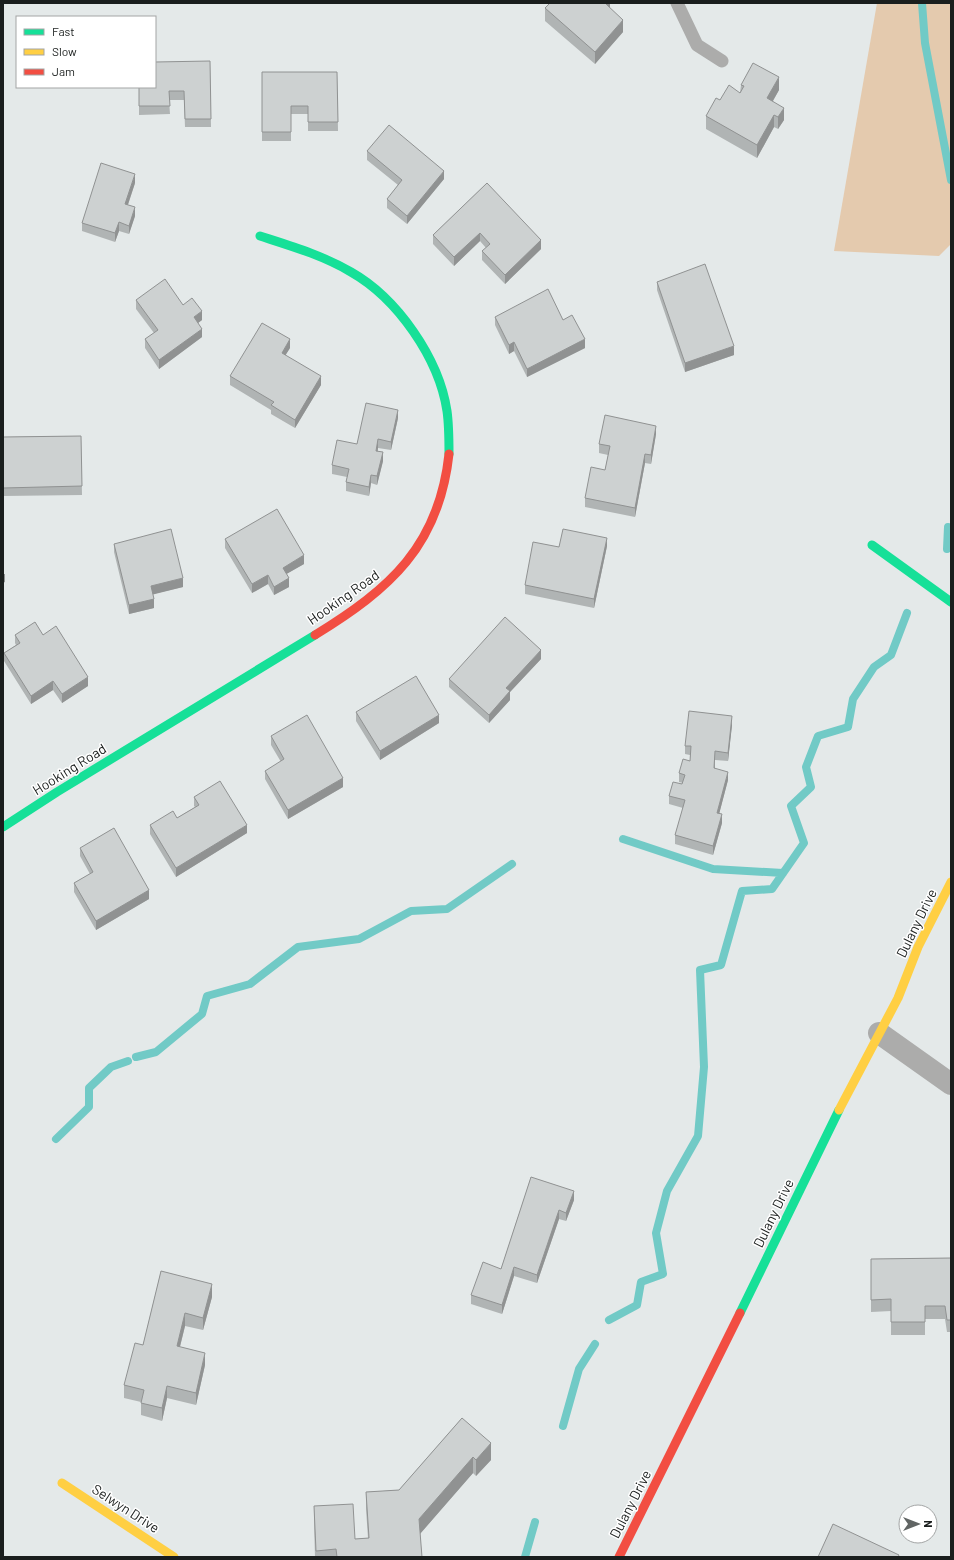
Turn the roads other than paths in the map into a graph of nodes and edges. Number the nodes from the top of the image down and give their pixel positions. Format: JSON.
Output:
{"nodes":[{"id":1,"x":677,"y":3,"type":"edge"},
{"id":2,"x":722,"y":61,"type":"dead end"},
{"id":3,"x":260,"y":236,"type":"dead end"},
{"id":4,"x":872,"y":545,"type":"dead end"},
{"id":5,"x":951,"y":602,"type":"edge"},
{"id":6,"x":3,"y":828,"type":"edge"},
{"id":7,"x":951,"y":882,"type":"edge"},
{"id":8,"x":879,"y":1033,"type":"junction"},
{"id":9,"x":951,"y":1084,"type":"edge"},
{"id":10,"x":62,"y":1483,"type":"dead end"},
{"id":11,"x":174,"y":1557,"type":"edge"},
{"id":12,"x":619,"y":1557,"type":"edge"}],
"edges":[{"from":1,"to":2,"type":"lane"},
{"from":3,"to":6,"type":"street","name":"Hooking Road"},
{"from":4,"to":5,"type":"street"},
{"from":7,"to":8,"type":"street","name":"Dulany Drive"},
{"from":8,"to":9,"type":"street"},
{"from":8,"to":12,"type":"street","name":"Dulany Drive"},
{"from":10,"to":11,"type":"street","name":"Selwyn Drive"}]}
